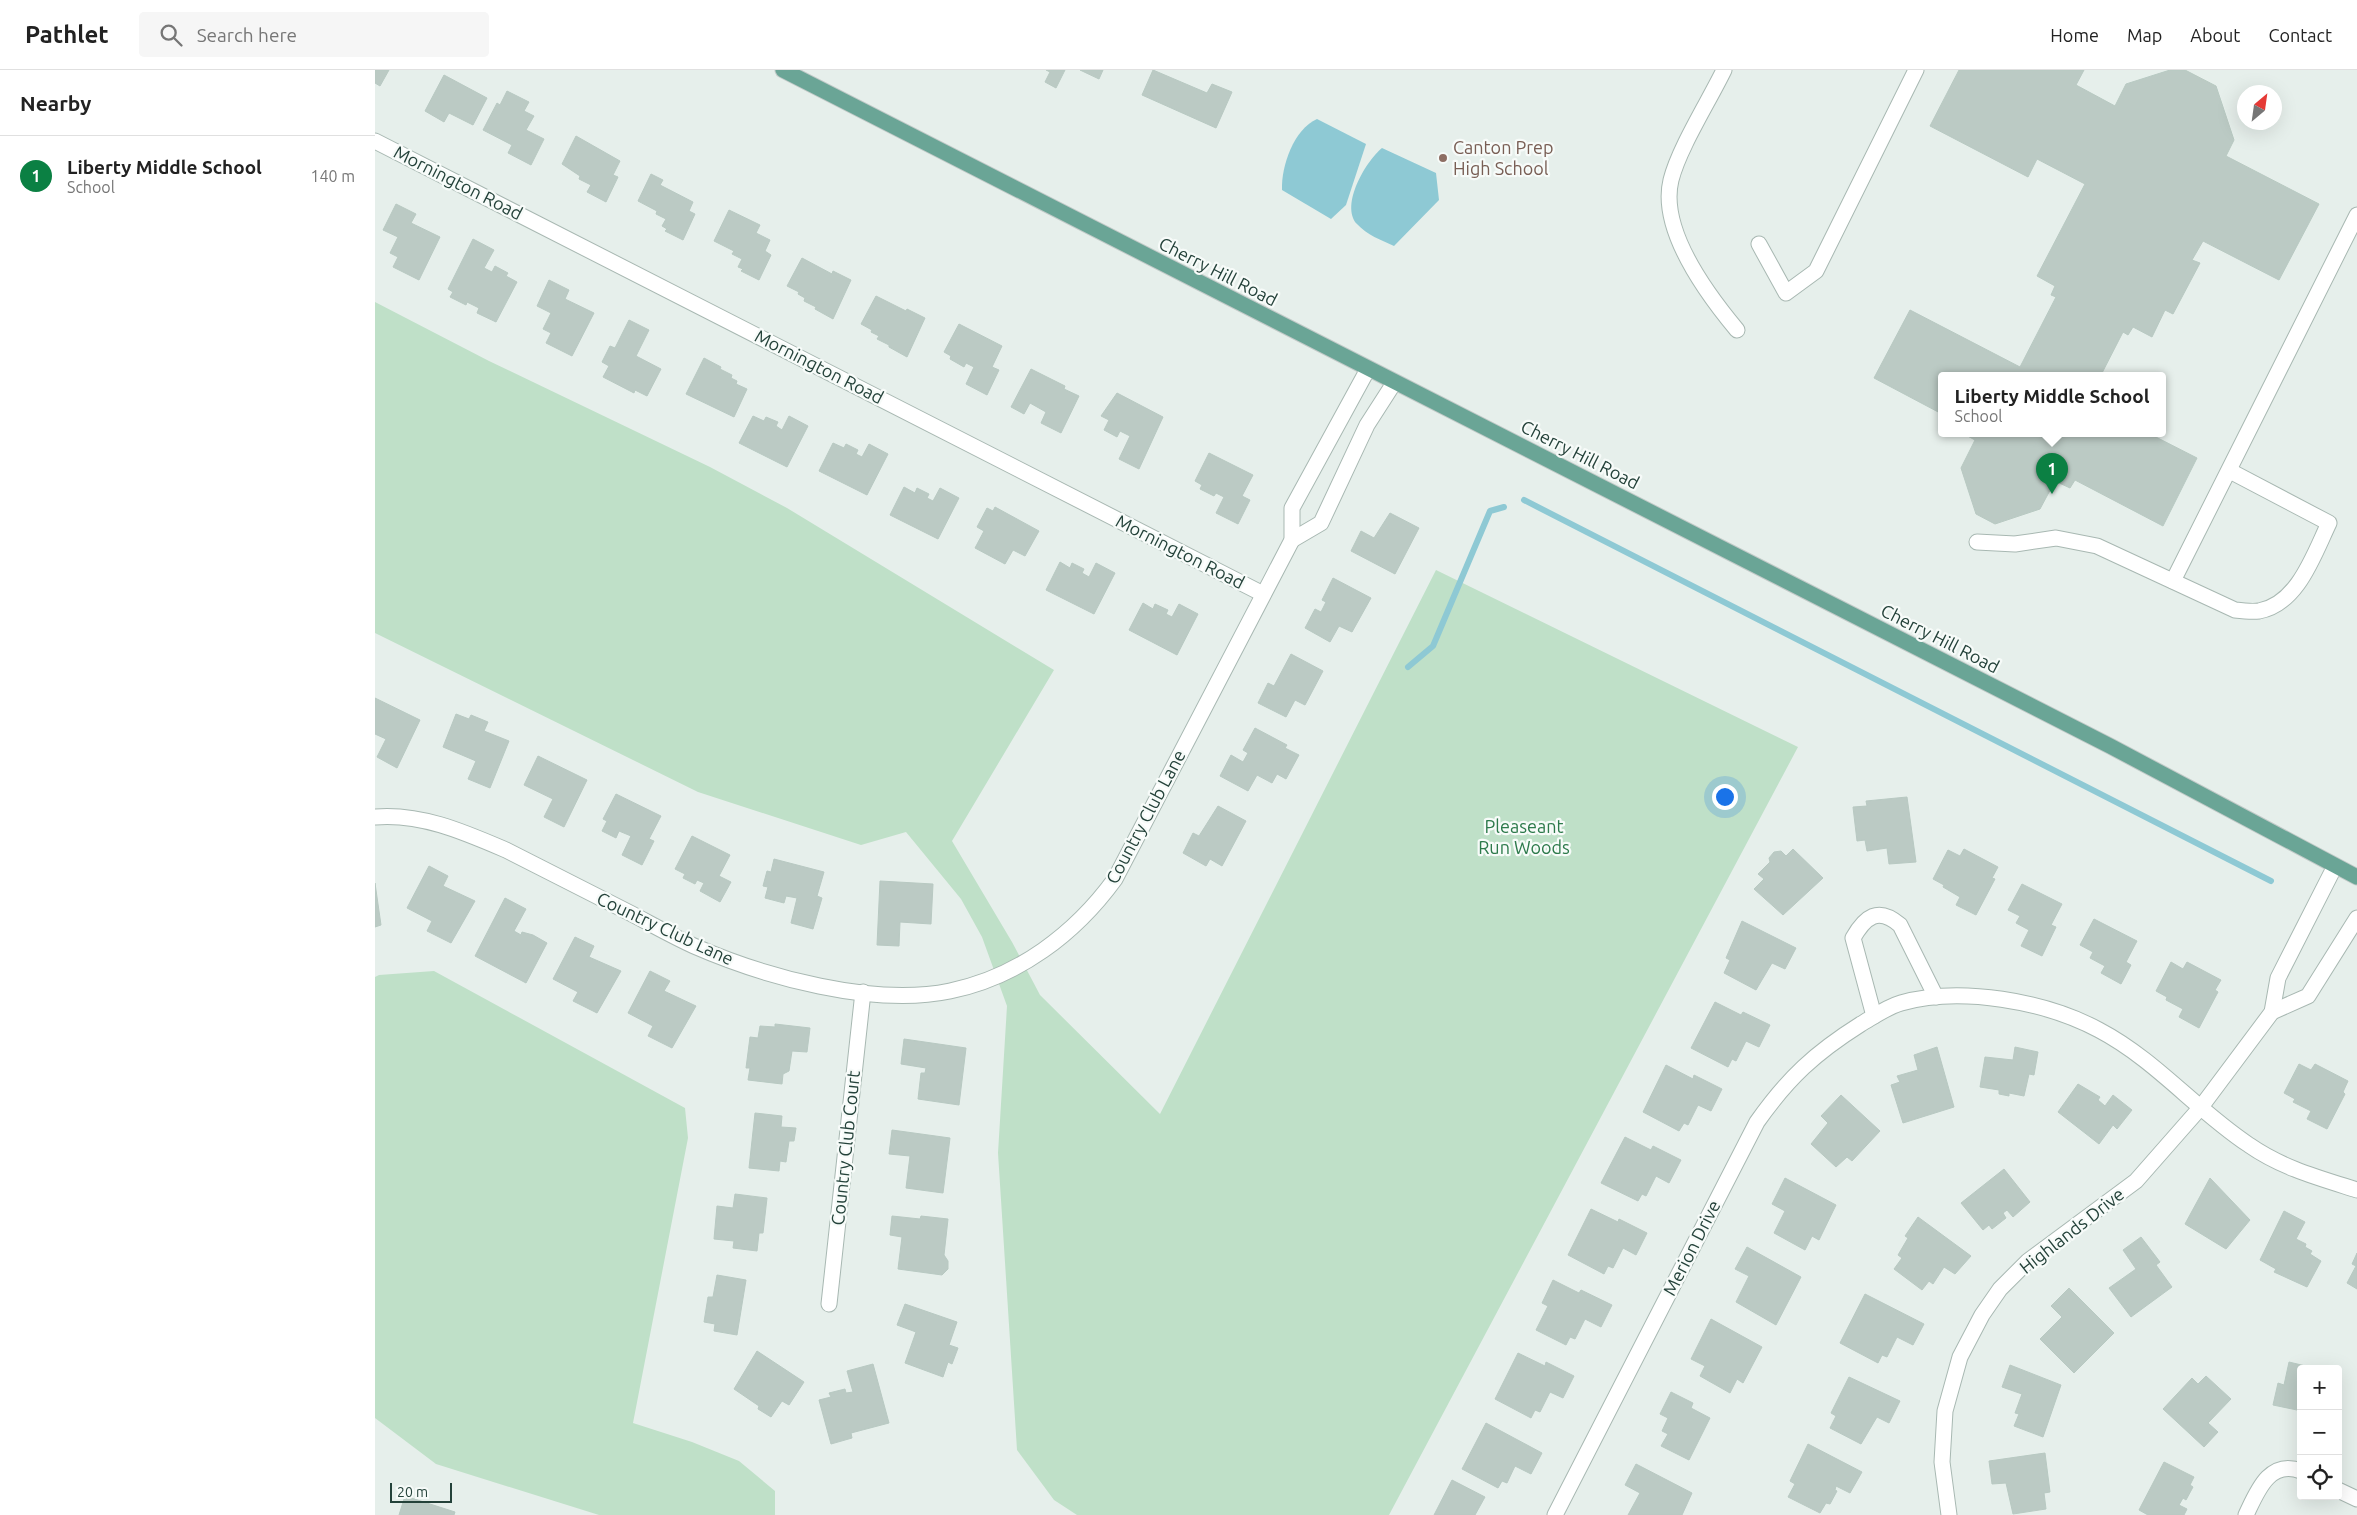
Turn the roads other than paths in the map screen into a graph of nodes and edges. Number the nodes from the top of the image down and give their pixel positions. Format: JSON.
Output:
{"nodes":[{"id":1,"x":783,"y":70,"type":"edge"},
{"id":2,"x":1724,"y":70,"type":"edge"},
{"id":3,"x":1916,"y":70,"type":"edge"},
{"id":4,"x":375,"y":141,"type":"edge"},
{"id":5,"x":2357,"y":215,"type":"edge"},
{"id":6,"x":1759,"y":244,"type":"dead end"},
{"id":7,"x":1737,"y":330,"type":"dead end"},
{"id":8,"x":1368,"y":369,"type":"junction"},
{"id":9,"x":1394,"y":383,"type":"junction"},
{"id":10,"x":2230,"y":471,"type":"junction"},
{"id":11,"x":1292,"y":540,"type":"junction"},
{"id":12,"x":1977,"y":542,"type":"dead end"},
{"id":13,"x":2173,"y":581,"type":"junction"},
{"id":14,"x":1263,"y":594,"type":"junction"},
{"id":15,"x":375,"y":816,"type":"edge"},
{"id":16,"x":2335,"y":866,"type":"junction"},
{"id":17,"x":2357,"y":878,"type":"edge"},
{"id":18,"x":2357,"y":918,"type":"edge"},
{"id":19,"x":863,"y":992,"type":"junction"},
{"id":20,"x":1936,"y":997,"type":"junction"},
{"id":21,"x":2272,"y":1012,"type":"junction"},
{"id":22,"x":1874,"y":1016,"type":"junction"},
{"id":23,"x":2201,"y":1107,"type":"junction"},
{"id":24,"x":2357,"y":1190,"type":"edge"},
{"id":25,"x":829,"y":1304,"type":"dead end"},
{"id":26,"x":2297,"y":1470,"type":"edge"},
{"id":27,"x":2342,"y":1492,"type":"edge"},
{"id":28,"x":2357,"y":1499,"type":"edge"},
{"id":29,"x":1945,"y":1514,"type":"edge"},
{"id":30,"x":1555,"y":1515,"type":"edge"},
{"id":31,"x":2245,"y":1515,"type":"edge"}],
"edges":[{"from":1,"to":8,"type":"main road","name":"Cherry Hill Road"},
{"from":2,"to":7,"type":"street"},
{"from":3,"to":6,"type":"street"},
{"from":4,"to":14,"type":"street","name":"Mornington Road"},
{"from":5,"to":10,"type":"street"},
{"from":8,"to":9,"type":"main road","name":"Cherry Hill Road"},
{"from":8,"to":11,"type":"street","name":"Country Club Lane"},
{"from":9,"to":11,"type":"street","name":"Country Club Lane"},
{"from":9,"to":16,"type":"main road","name":"Cherry Hill Road"},
{"from":10,"to":13,"type":"street"},
{"from":10,"to":13,"type":"street"},
{"from":11,"to":14,"type":"street","name":"Country Club Lane"},
{"from":12,"to":13,"type":"street"},
{"from":14,"to":19,"type":"street","name":"Country Club Lane"},
{"from":15,"to":19,"type":"street","name":"Country Club Lane"},
{"from":16,"to":17,"type":"main road","name":"Cherry Hill Road"},
{"from":16,"to":21,"type":"street","name":"Highlands Drive"},
{"from":18,"to":21,"type":"street","name":"Highlands Drive"},
{"from":19,"to":25,"type":"street","name":"Country Club Court"},
{"from":20,"to":22,"type":"street","name":"Merion Drive"},
{"from":20,"to":22,"type":"street"},
{"from":20,"to":23,"type":"street","name":"Merion Drive"},
{"from":21,"to":23,"type":"street","name":"Highlands Drive"},
{"from":22,"to":30,"type":"street","name":"Merion Drive"},
{"from":23,"to":24,"type":"street","name":"Merion Drive"},
{"from":23,"to":29,"type":"street","name":"Highlands Drive"},
{"from":26,"to":31,"type":"street"},
{"from":27,"to":28,"type":"street"}]}
